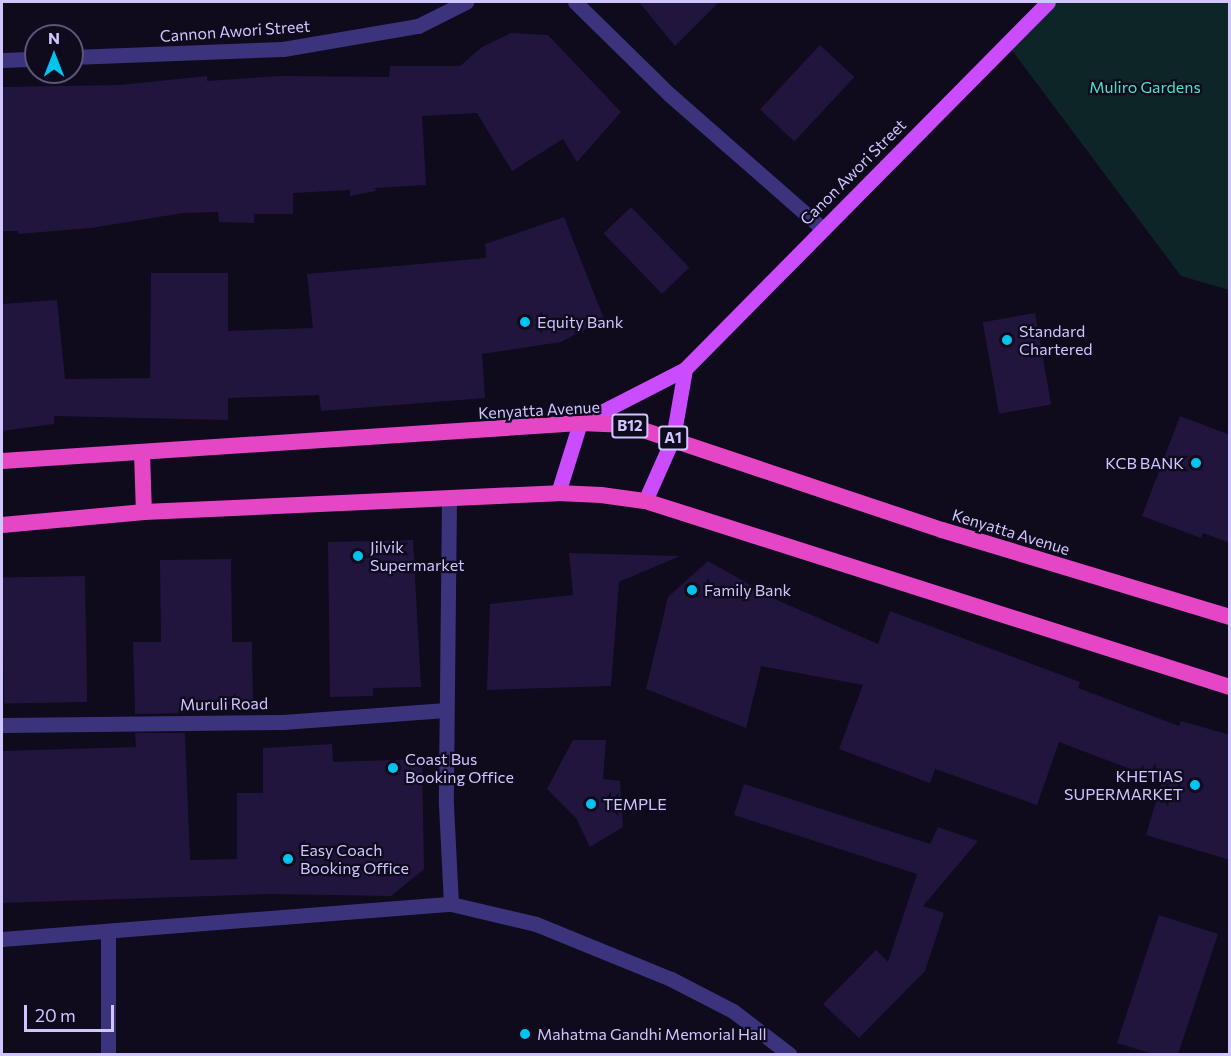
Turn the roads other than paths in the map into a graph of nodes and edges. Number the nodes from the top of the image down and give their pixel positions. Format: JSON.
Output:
{"nodes":[{"id":1,"x":465,"y":2,"type":"edge"},
{"id":2,"x":575,"y":2,"type":"edge"},
{"id":3,"x":1047,"y":2,"type":"edge"},
{"id":4,"x":84,"y":57,"type":"edge"},
{"id":5,"x":24,"y":59,"type":"edge"},
{"id":6,"x":2,"y":60,"type":"edge"},
{"id":7,"x":822,"y":228,"type":"junction"},
{"id":8,"x":685,"y":369,"type":"junction"},
{"id":9,"x":580,"y":423,"type":"junction"},
{"id":10,"x":673,"y":438,"type":"junction"},
{"id":11,"x":142,"y":453,"type":"junction"},
{"id":12,"x":2,"y":461,"type":"edge"},
{"id":13,"x":558,"y":493,"type":"junction"},
{"id":14,"x":449,"y":498,"type":"junction"},
{"id":15,"x":645,"y":501,"type":"junction"},
{"id":16,"x":144,"y":512,"type":"junction"},
{"id":17,"x":2,"y":525,"type":"edge"},
{"id":18,"x":1230,"y":617,"type":"edge"},
{"id":19,"x":1230,"y":687,"type":"edge"},
{"id":20,"x":446,"y":710,"type":"junction"},
{"id":21,"x":2,"y":725,"type":"edge"},
{"id":22,"x":451,"y":904,"type":"junction"},
{"id":23,"x":108,"y":933,"type":"junction"},
{"id":24,"x":2,"y":939,"type":"edge"},
{"id":25,"x":108,"y":1054,"type":"edge"},
{"id":26,"x":789,"y":1054,"type":"edge"}],
"edges":[{"from":1,"to":4,"type":"street","name":"Cannon Awori Street"},
{"from":2,"to":7,"type":"street"},
{"from":3,"to":7,"type":"main road","name":"Canon Awori Street"},
{"from":5,"to":6,"type":"street"},
{"from":7,"to":8,"type":"main road","name":"Canon Awori Street"},
{"from":8,"to":9,"type":"main road","name":"Canon Awori Street"},
{"from":8,"to":10,"type":"main road","number":"A1"},
{"from":9,"to":10,"type":"highway","name":"Kenyatta Avenue","number":"B12"},
{"from":9,"to":11,"type":"highway","name":"Kenyatta Avenue","number":"B12"},
{"from":9,"to":13,"type":"main road"},
{"from":10,"to":15,"type":"main road","number":"A1"},
{"from":10,"to":18,"type":"highway","name":"Kenyatta Avenue","number":"B12"},
{"from":11,"to":12,"type":"highway","name":"Kenyatta Avenue","number":"B12"},
{"from":11,"to":16,"type":"highway"},
{"from":13,"to":14,"type":"highway"},
{"from":13,"to":15,"type":"highway"},
{"from":14,"to":16,"type":"highway"},
{"from":14,"to":20,"type":"street"},
{"from":15,"to":19,"type":"highway"},
{"from":16,"to":17,"type":"highway"},
{"from":20,"to":21,"type":"street","name":"Muruli Road"},
{"from":20,"to":22,"type":"street"},
{"from":22,"to":23,"type":"street"},
{"from":22,"to":26,"type":"street"},
{"from":23,"to":24,"type":"street"},
{"from":23,"to":25,"type":"street"}]}
